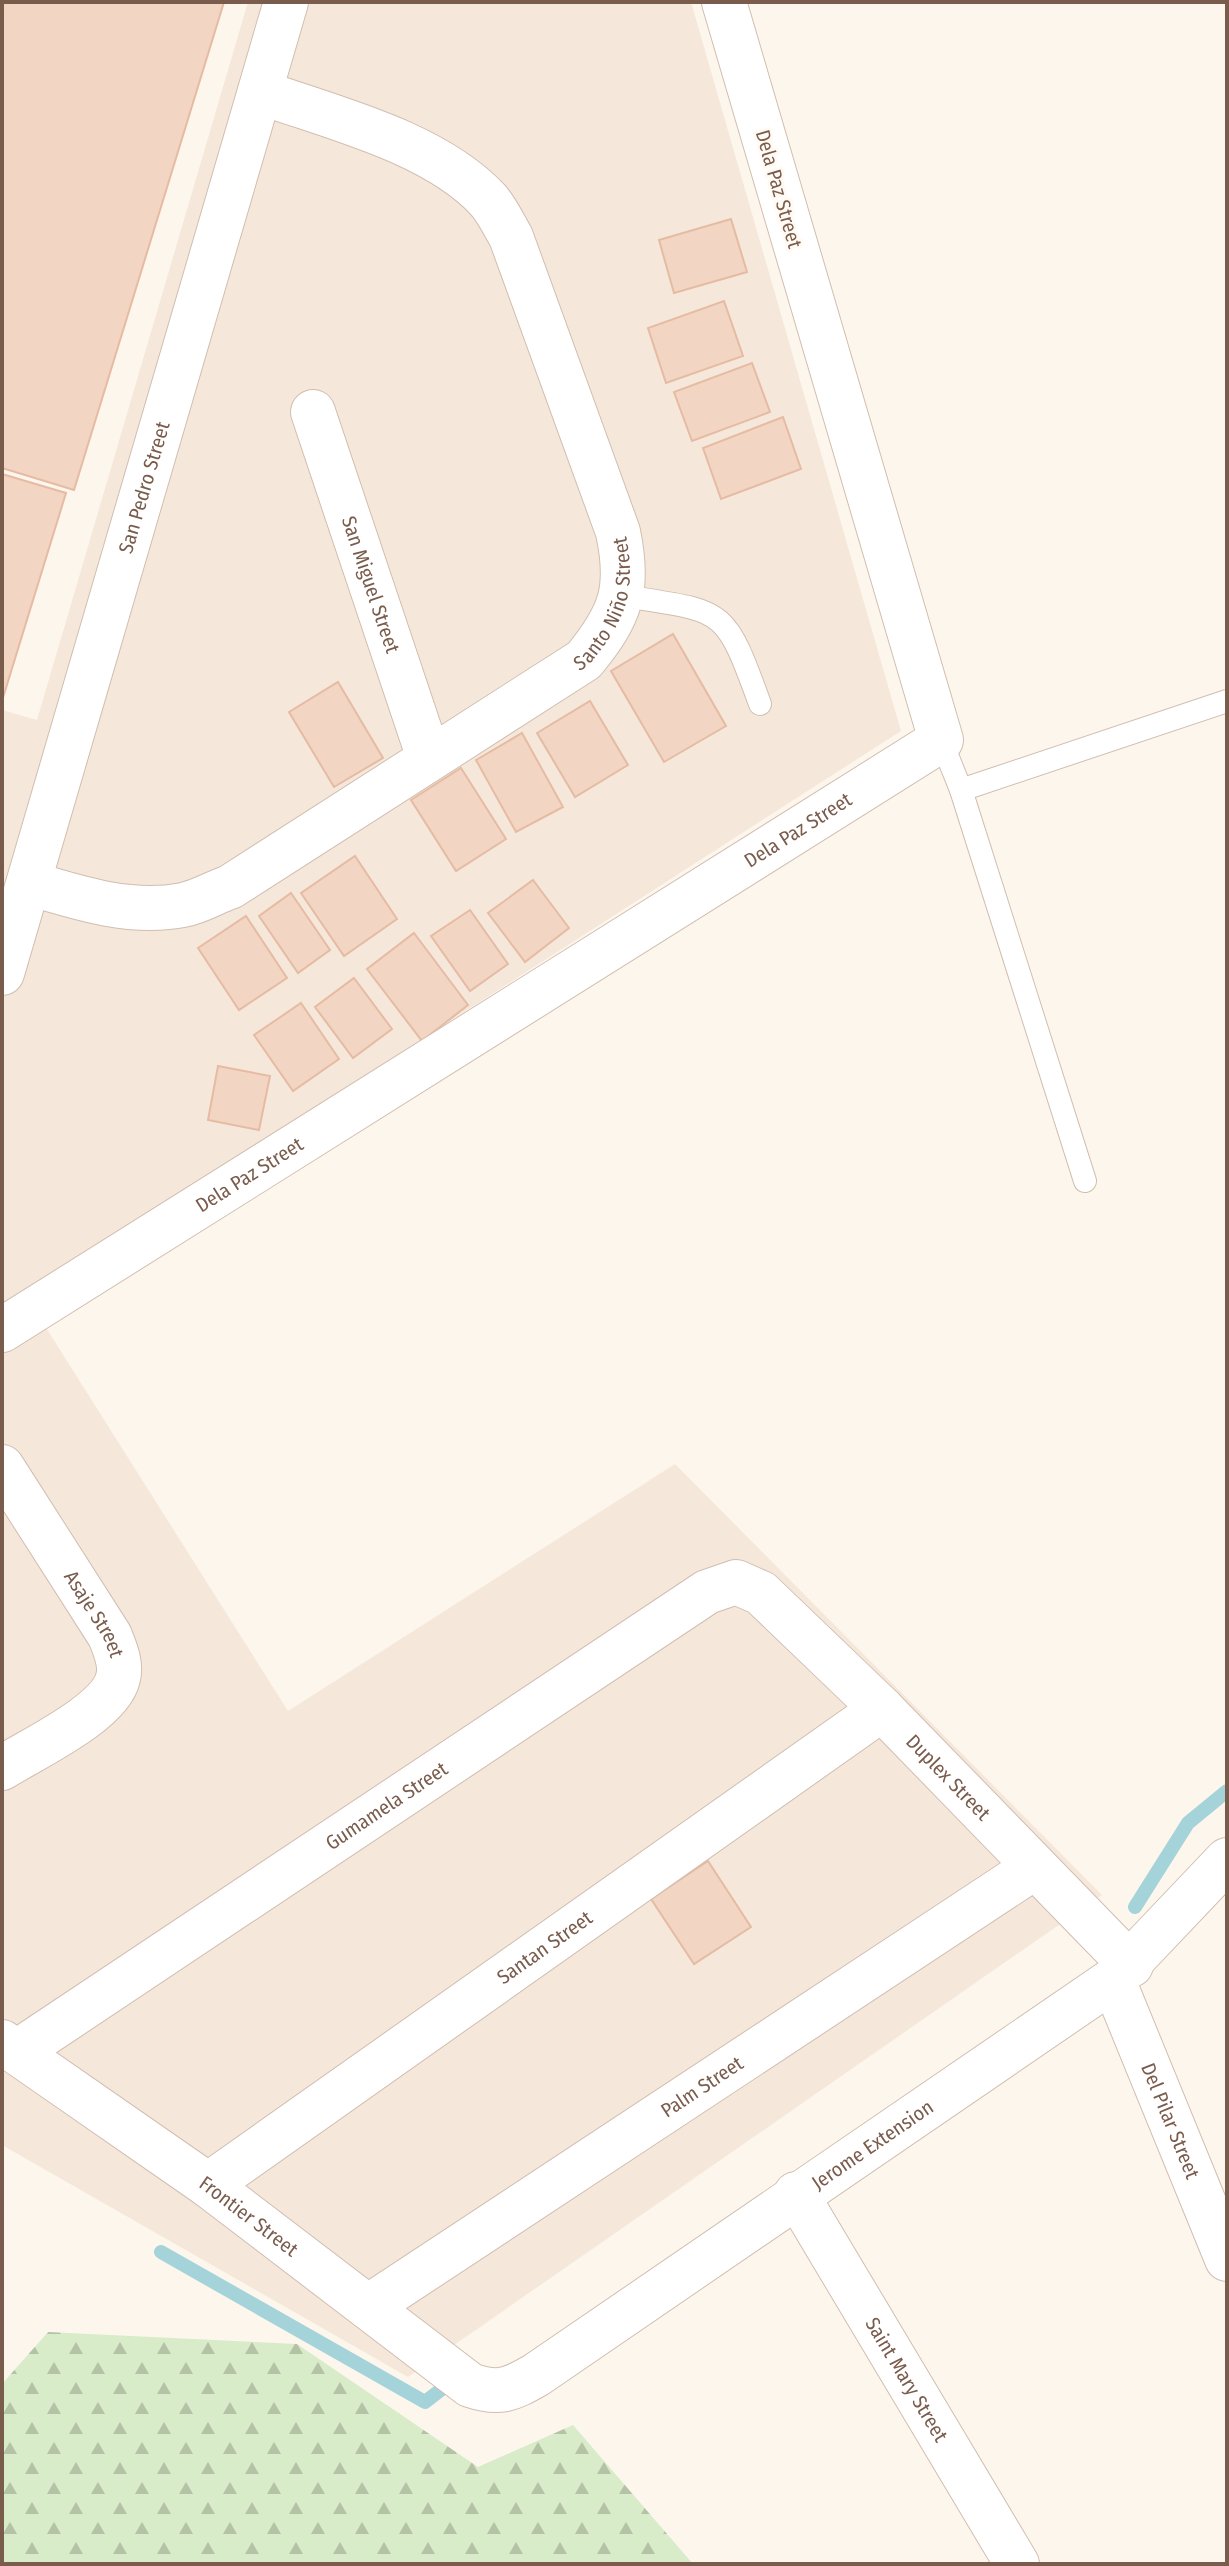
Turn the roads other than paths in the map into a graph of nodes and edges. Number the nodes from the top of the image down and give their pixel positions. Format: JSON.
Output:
{"nodes":[{"id":1,"x":286,"y":2,"type":"edge"},
{"id":2,"x":724,"y":2,"type":"edge"},
{"id":3,"x":260,"y":92,"type":"junction"},
{"id":4,"x":313,"y":412,"type":"dead end"},
{"id":5,"x":623,"y":596,"type":"junction"},
{"id":6,"x":1227,"y":701,"type":"edge"},
{"id":7,"x":760,"y":704,"type":"dead end"},
{"id":8,"x":941,"y":740,"type":"junction"},
{"id":9,"x":429,"y":758,"type":"junction"},
{"id":10,"x":961,"y":790,"type":"junction"},
{"id":11,"x":29,"y":883,"type":"junction"},
{"id":12,"x":2,"y":973,"type":"edge"},
{"id":13,"x":1085,"y":1181,"type":"dead end"},
{"id":14,"x":2,"y":1330,"type":"edge"},
{"id":15,"x":2,"y":1467,"type":"edge"},
{"id":16,"x":761,"y":1593,"type":"joint"},
{"id":17,"x":882,"y":1709,"type":"junction"},
{"id":18,"x":2,"y":1768,"type":"edge"},
{"id":19,"x":1227,"y":1860,"type":"edge"},
{"id":20,"x":1035,"y":1867,"type":"junction"},
{"id":21,"x":1122,"y":1973,"type":"junction"},
{"id":22,"x":9,"y":2047,"type":"edge"},
{"id":23,"x":208,"y":2185,"type":"junction"},
{"id":24,"x":796,"y":2194,"type":"junction"},
{"id":25,"x":1227,"y":2259,"type":"edge"},
{"id":26,"x":368,"y":2307,"type":"junction"},
{"id":27,"x":491,"y":2392,"type":"joint"},
{"id":28,"x":1017,"y":2564,"type":"edge"}],
"edges":[{"from":1,"to":3,"type":"street","name":"San Pedro Street"},
{"from":2,"to":8,"type":"street","name":"Dela Paz Street"},
{"from":3,"to":5,"type":"street","name":"Santo Niño Street"},
{"from":3,"to":11,"type":"street","name":"San Pedro Street"},
{"from":4,"to":9,"type":"street","name":"San Miguel Street"},
{"from":5,"to":7,"type":"lane"},
{"from":5,"to":9,"type":"street","name":"Santo Niño Street"},
{"from":6,"to":10,"type":"lane"},
{"from":8,"to":10,"type":"lane"},
{"from":8,"to":14,"type":"street","name":"Dela Paz Street"},
{"from":9,"to":11,"type":"street","name":"Santo Niño Street"},
{"from":10,"to":13,"type":"lane"},
{"from":11,"to":12,"type":"street","name":"San Pedro Street"},
{"from":15,"to":18,"type":"street","name":"Asaje Street"},
{"from":16,"to":17,"type":"street","name":"Duplex Street"},
{"from":16,"to":22,"type":"street","name":"Gumamela Street"},
{"from":17,"to":20,"type":"street","name":"Duplex Street"},
{"from":17,"to":23,"type":"street","name":"Santan Street"},
{"from":19,"to":21,"type":"street","name":"Jerome Extension"},
{"from":20,"to":21,"type":"street","name":"Duplex Street"},
{"from":20,"to":26,"type":"street","name":"Palm Street"},
{"from":21,"to":24,"type":"street","name":"Jerome Extension"},
{"from":21,"to":25,"type":"street","name":"Del Pilar Street"},
{"from":22,"to":23,"type":"street","name":"Frontier Street"},
{"from":23,"to":26,"type":"street","name":"Frontier Street"},
{"from":24,"to":27,"type":"street","name":"Jerome Extension"},
{"from":24,"to":28,"type":"street","name":"Saint Mary Street"},
{"from":26,"to":27,"type":"street","name":"Frontier Street"}]}
